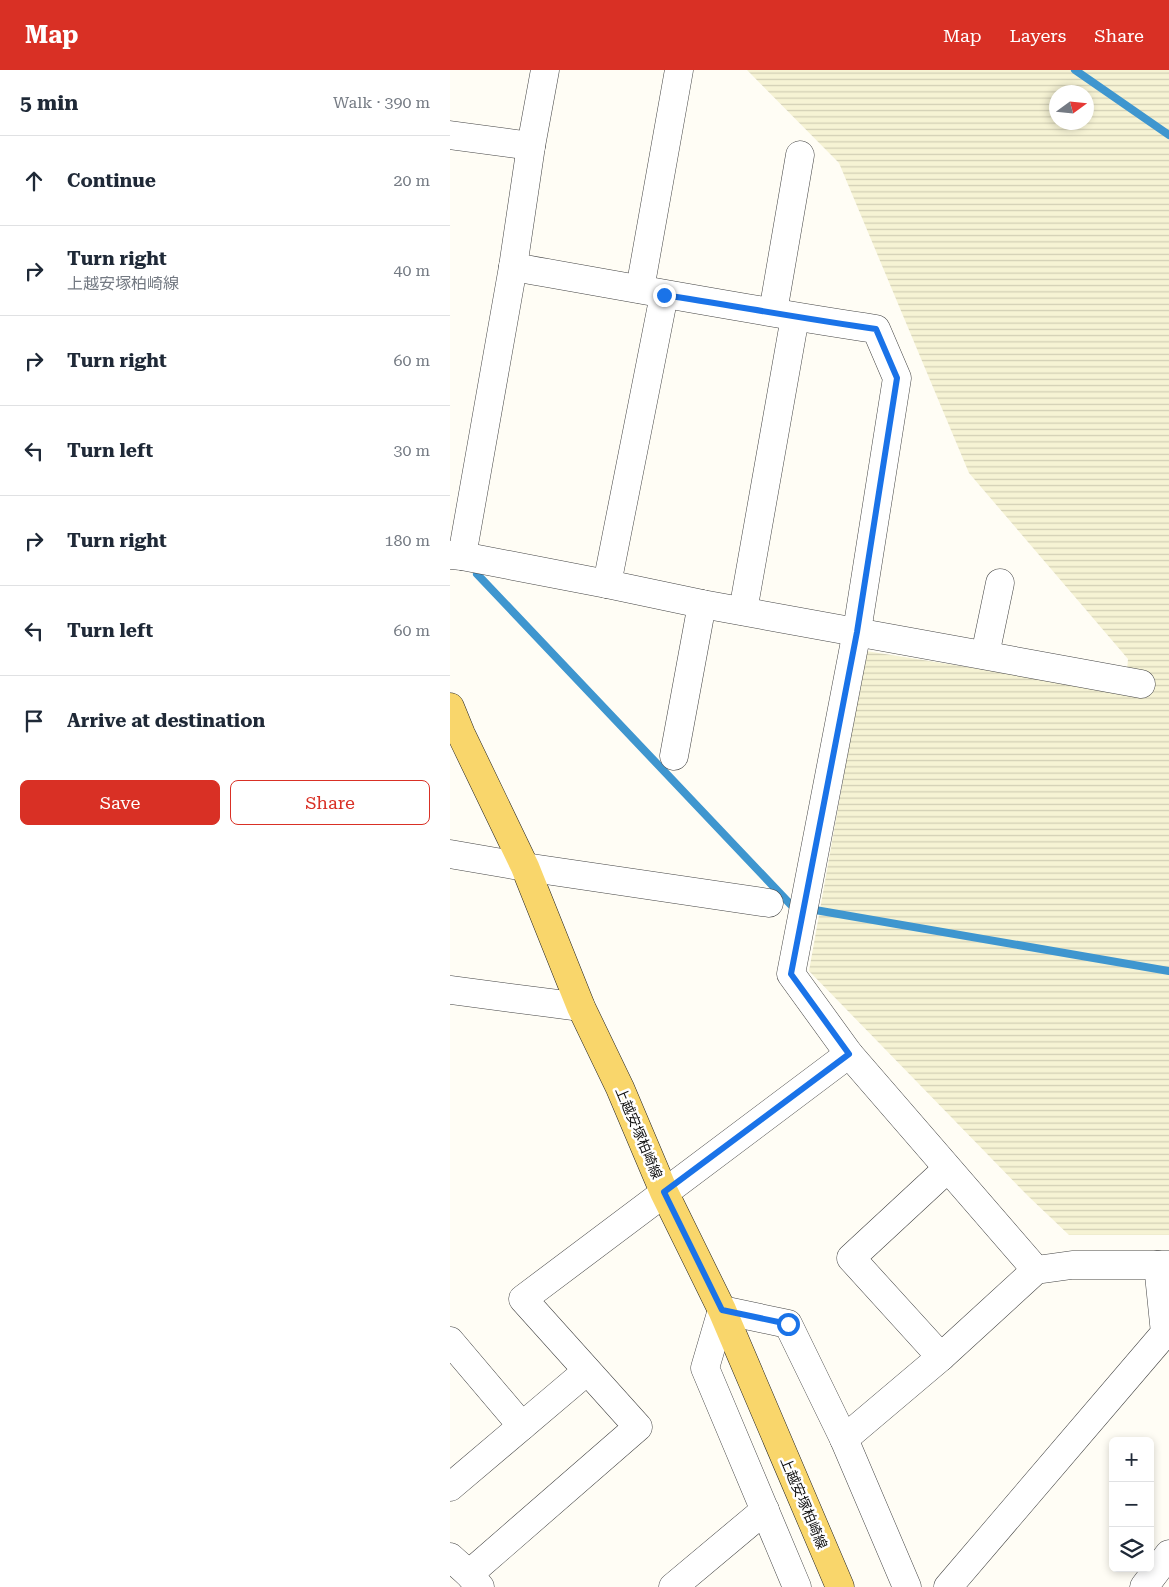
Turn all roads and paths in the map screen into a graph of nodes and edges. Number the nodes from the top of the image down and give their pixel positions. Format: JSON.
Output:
{"nodes":[{"id":1,"x":545,"y":70,"type":"edge"},
{"id":2,"x":679,"y":70,"type":"edge"},
{"id":3,"x":450,"y":135,"type":"edge"},
{"id":4,"x":531,"y":146,"type":"junction"},
{"id":5,"x":800,"y":155,"type":"dead end"},
{"id":6,"x":513,"y":267,"type":"junction"},
{"id":7,"x":652,"y":292,"type":"junction"},
{"id":8,"x":784,"y":315,"type":"junction"},
{"id":9,"x":456,"y":556,"type":"edge"},
{"id":10,"x":1000,"y":583,"type":"dead end"},
{"id":11,"x":607,"y":584,"type":"junction"},
{"id":12,"x":702,"y":604,"type":"junction"},
{"id":13,"x":742,"y":611,"type":"junction"},
{"id":14,"x":857,"y":632,"type":"junction"},
{"id":15,"x":985,"y":655,"type":"junction"},
{"id":16,"x":1141,"y":684,"type":"dead end"},
{"id":17,"x":450,"y":707,"type":"edge"},
{"id":18,"x":456,"y":738,"type":"edge"},
{"id":19,"x":674,"y":756,"type":"dead end"},
{"id":20,"x":450,"y":854,"type":"edge"},
{"id":21,"x":525,"y":867,"type":"junction"},
{"id":22,"x":769,"y":903,"type":"dead end"},
{"id":23,"x":450,"y":990,"type":"edge"},
{"id":24,"x":582,"y":1007,"type":"junction"},
{"id":25,"x":849,"y":1054,"type":"junction"},
{"id":26,"x":947,"y":1169,"type":"junction"},
{"id":27,"x":664,"y":1192,"type":"junction"},
{"id":28,"x":1164,"y":1265,"type":"edge"},
{"id":29,"x":1036,"y":1270,"type":"junction"},
{"id":30,"x":722,"y":1310,"type":"junction"},
{"id":31,"x":450,"y":1341,"type":"edge"},
{"id":32,"x":941,"y":1357,"type":"junction"},
{"id":33,"x":587,"y":1371,"type":"junction"},
{"id":34,"x":522,"y":1426,"type":"junction"},
{"id":35,"x":844,"y":1439,"type":"junction"},
{"id":36,"x":450,"y":1487,"type":"edge"},
{"id":37,"x":765,"y":1510,"type":"junction"},
{"id":38,"x":1169,"y":1554,"type":"edge"},
{"id":39,"x":466,"y":1573,"type":"edge"},
{"id":40,"x":836,"y":1578,"type":"edge"},
{"id":41,"x":673,"y":1587,"type":"edge"},
{"id":42,"x":797,"y":1587,"type":"edge"},
{"id":43,"x":907,"y":1587,"type":"edge"},
{"id":44,"x":948,"y":1587,"type":"edge"},
{"id":45,"x":1144,"y":1587,"type":"edge"}],
"edges":[{"from":1,"to":4,"type":"street"},
{"from":2,"to":7,"type":"street"},
{"from":3,"to":4,"type":"street"},
{"from":4,"to":6,"type":"street"},
{"from":5,"to":8,"type":"street"},
{"from":6,"to":7,"type":"street"},
{"from":6,"to":9,"type":"street"},
{"from":7,"to":8,"type":"street"},
{"from":7,"to":11,"type":"street"},
{"from":8,"to":13,"type":"street"},
{"from":8,"to":14,"type":"street"},
{"from":9,"to":11,"type":"street"},
{"from":10,"to":15,"type":"street"},
{"from":11,"to":12,"type":"street"},
{"from":12,"to":13,"type":"street"},
{"from":12,"to":19,"type":"street"},
{"from":13,"to":14,"type":"street"},
{"from":14,"to":15,"type":"street"},
{"from":14,"to":25,"type":"street"},
{"from":15,"to":16,"type":"street"},
{"from":17,"to":18,"type":"main road","name":"上越安塚柏崎線"},
{"from":18,"to":21,"type":"main road","name":"上越安塚柏崎線"},
{"from":20,"to":21,"type":"street"},
{"from":21,"to":22,"type":"street"},
{"from":21,"to":24,"type":"main road","name":"上越安塚柏崎線"},
{"from":23,"to":24,"type":"street"},
{"from":24,"to":27,"type":"main road","name":"上越安塚柏崎線"},
{"from":25,"to":26,"type":"street"},
{"from":25,"to":27,"type":"street"},
{"from":26,"to":29,"type":"street"},
{"from":26,"to":32,"type":"street"},
{"from":27,"to":30,"type":"main road","name":"上越安塚柏崎線"},
{"from":27,"to":33,"type":"street"},
{"from":28,"to":29,"type":"street"},
{"from":28,"to":44,"type":"street"},
{"from":29,"to":32,"type":"street"},
{"from":30,"to":35,"type":"street"},
{"from":30,"to":37,"type":"street"},
{"from":30,"to":40,"type":"main road","name":"上越安塚柏崎線"},
{"from":31,"to":34,"type":"street"},
{"from":32,"to":35,"type":"street"},
{"from":33,"to":34,"type":"street"},
{"from":33,"to":39,"type":"street"},
{"from":34,"to":36,"type":"street"},
{"from":35,"to":43,"type":"street"},
{"from":37,"to":41,"type":"street"},
{"from":37,"to":42,"type":"street"},
{"from":38,"to":45,"type":"street"}]}
